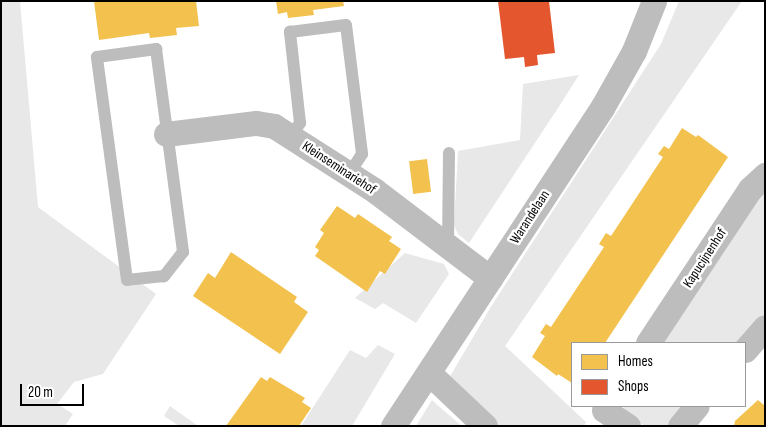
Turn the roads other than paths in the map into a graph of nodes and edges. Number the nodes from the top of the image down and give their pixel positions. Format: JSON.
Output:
{"nodes":[{"id":1,"x":654,"y":1,"type":"edge"},
{"id":2,"x":166,"y":134,"type":"junction"},
{"id":3,"x":291,"y":136,"type":"junction"},
{"id":4,"x":449,"y":153,"type":"dead end"},
{"id":5,"x":349,"y":174,"type":"junction"},
{"id":6,"x":765,"y":176,"type":"edge"},
{"id":7,"x":448,"y":247,"type":"junction"},
{"id":8,"x":490,"y":278,"type":"junction"},
{"id":9,"x":765,"y":327,"type":"edge"},
{"id":10,"x":649,"y":342,"type":"edge"},
{"id":11,"x":746,"y":349,"type":"edge"},
{"id":12,"x":429,"y":373,"type":"junction"},
{"id":13,"x":696,"y":407,"type":"edge"},
{"id":14,"x":602,"y":414,"type":"edge"},
{"id":15,"x":393,"y":426,"type":"edge"},
{"id":16,"x":485,"y":426,"type":"edge"},
{"id":17,"x":628,"y":426,"type":"edge"},
{"id":18,"x":680,"y":426,"type":"edge"}],
"edges":[{"from":1,"to":8,"type":"street","name":"Warandelaan"},
{"from":2,"to":2,"type":"lane"},
{"from":2,"to":3,"type":"street","name":"Kleinseminariehof"},
{"from":3,"to":5,"type":"street","name":"Kleinseminariehof"},
{"from":3,"to":5,"type":"lane"},
{"from":4,"to":7,"type":"lane"},
{"from":5,"to":7,"type":"street","name":"Kleinseminariehof"},
{"from":6,"to":10,"type":"street","name":"Kapucijnenhof"},
{"from":7,"to":8,"type":"street","name":"Kleinseminariehof"},
{"from":8,"to":12,"type":"street","name":"Warandelaan"},
{"from":9,"to":11,"type":"street"},
{"from":12,"to":15,"type":"street","name":"Warandelaan"},
{"from":12,"to":16,"type":"street"},
{"from":13,"to":18,"type":"street"},
{"from":14,"to":17,"type":"street"}]}
